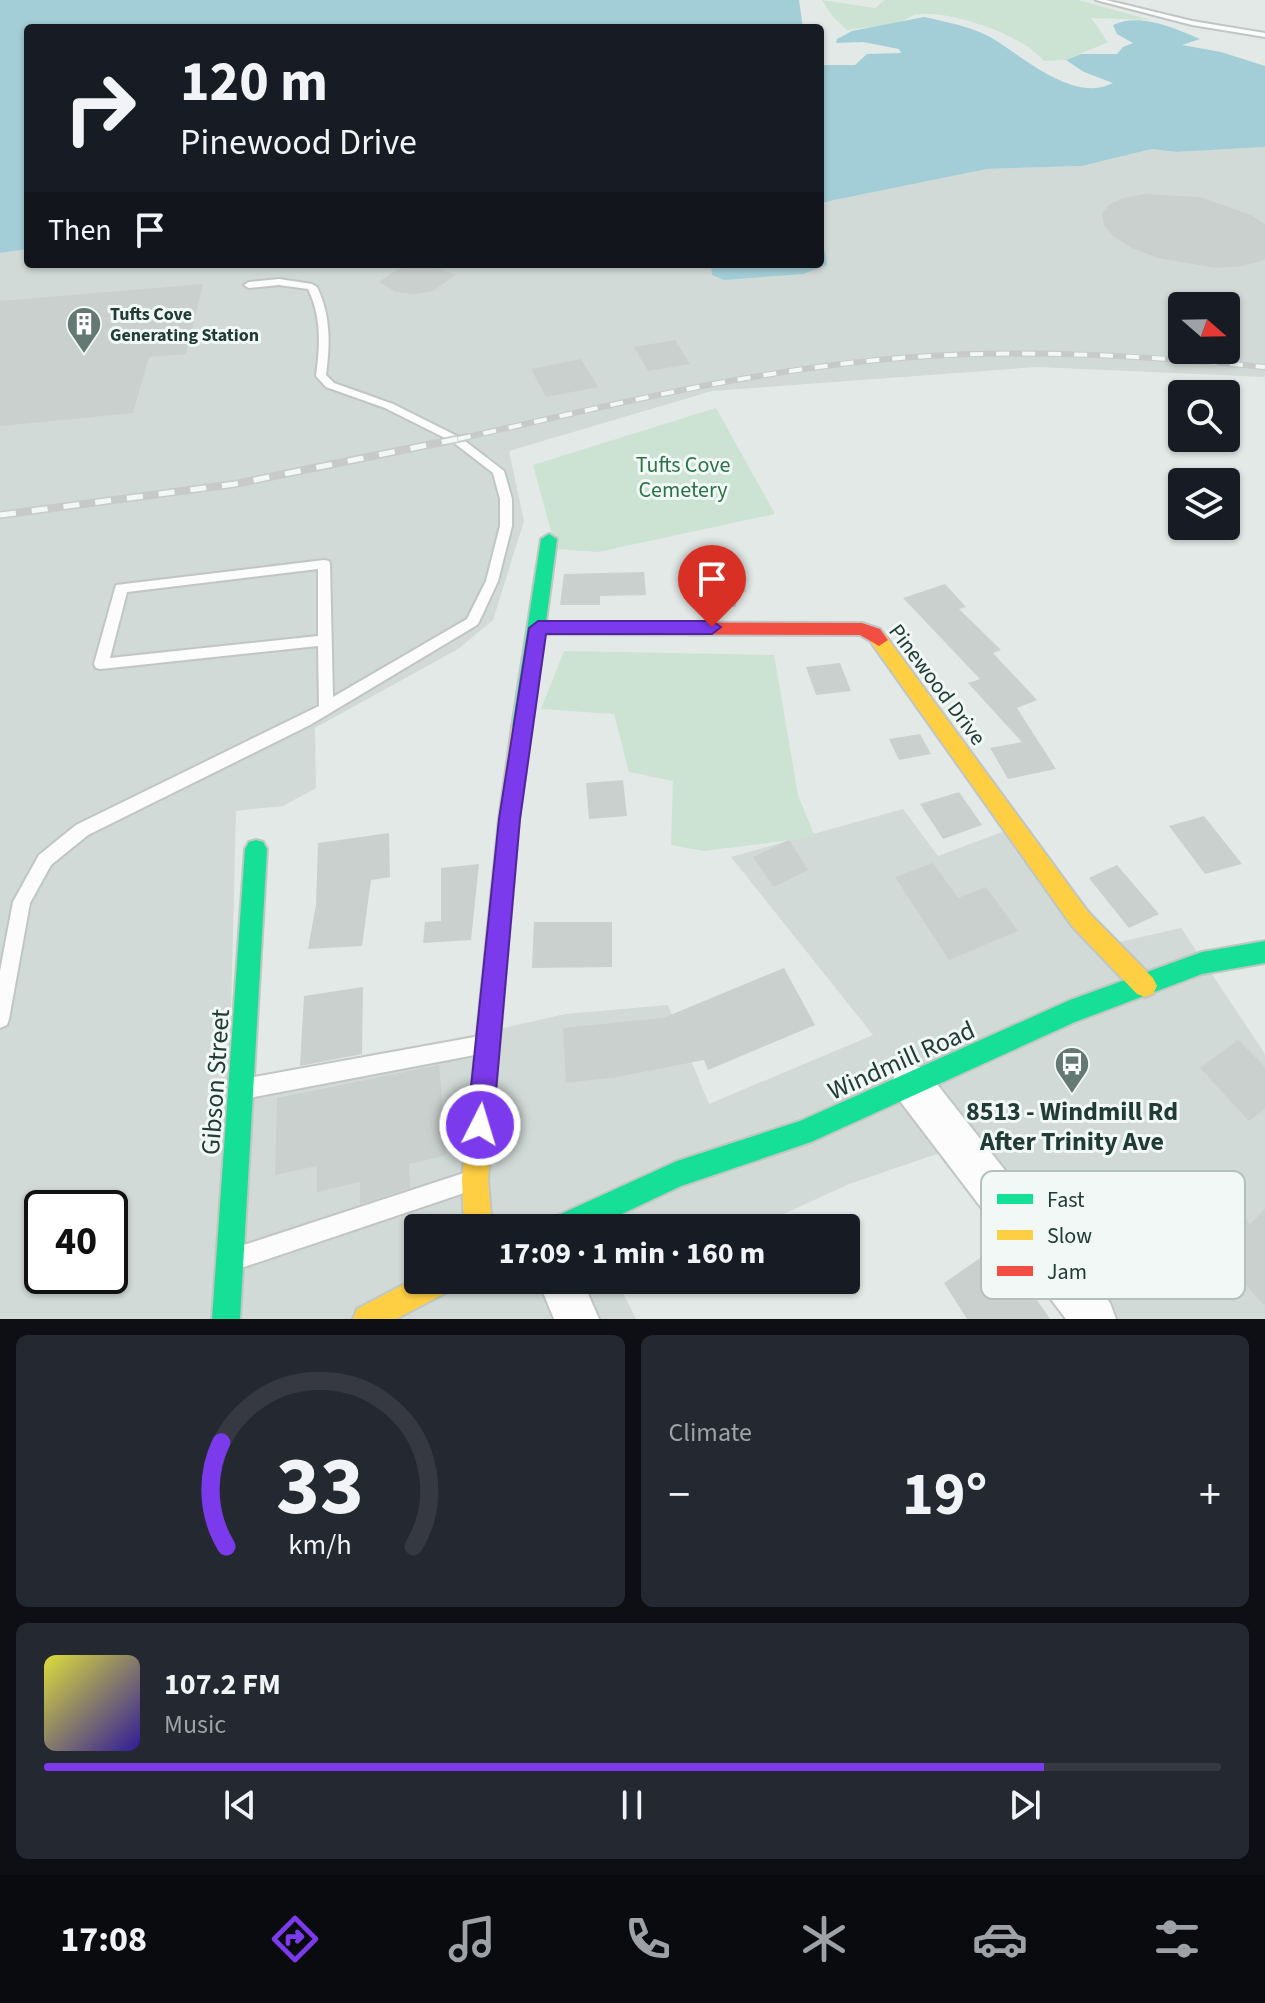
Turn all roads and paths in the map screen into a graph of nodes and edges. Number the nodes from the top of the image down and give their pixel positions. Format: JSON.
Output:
{"nodes":[{"id":1,"x":1099,"y":0,"type":"edge"},
{"id":2,"x":1265,"y":35,"type":"edge"},
{"id":3,"x":249,"y":285,"type":"dead end"},
{"id":4,"x":549,"y":539,"type":"dead end"},
{"id":5,"x":538,"y":628,"type":"junction"},
{"id":6,"x":325,"y":640,"type":"junction"},
{"id":7,"x":326,"y":709,"type":"junction"},
{"id":8,"x":256,"y":849,"type":"dead end"},
{"id":9,"x":1265,"y":952,"type":"edge"},
{"id":10,"x":1145,"y":986,"type":"junction"},
{"id":11,"x":0,"y":1019,"type":"edge"},
{"id":12,"x":488,"y":1043,"type":"junction"},
{"id":13,"x":911,"y":1083,"type":"junction"},
{"id":14,"x":241,"y":1089,"type":"junction"},
{"id":15,"x":981,"y":1173,"type":"edge"},
{"id":16,"x":475,"y":1179,"type":"junction"},
{"id":17,"x":477,"y":1214,"type":"edge"},
{"id":18,"x":592,"y":1214,"type":"edge"},
{"id":19,"x":230,"y":1261,"type":"junction"},
{"id":20,"x":414,"y":1294,"type":"edge"},
{"id":21,"x":566,"y":1294,"type":"edge"},
{"id":22,"x":1078,"y":1299,"type":"edge"},
{"id":23,"x":226,"y":1319,"type":"edge"},
{"id":24,"x":367,"y":1319,"type":"edge"},
{"id":25,"x":577,"y":1319,"type":"edge"},
{"id":26,"x":1094,"y":1319,"type":"edge"}],
"edges":[{"from":1,"to":2,"type":"lane"},
{"from":3,"to":7,"type":"lane"},
{"from":4,"to":5,"type":"street"},
{"from":5,"to":10,"type":"street","name":"Pinewood Drive"},
{"from":5,"to":12,"type":"street"},
{"from":6,"to":6,"type":"lane"},
{"from":6,"to":7,"type":"lane"},
{"from":7,"to":11,"type":"lane"},
{"from":8,"to":14,"type":"street","name":"Gibson Street"},
{"from":9,"to":10,"type":"street","name":"Windmill Road"},
{"from":10,"to":13,"type":"street","name":"Windmill Road"},
{"from":12,"to":14,"type":"lane"},
{"from":12,"to":16,"type":"street"},
{"from":13,"to":15,"type":"street"},
{"from":13,"to":18,"type":"street","name":"Windmill Road"},
{"from":14,"to":19,"type":"street","name":"Gibson Street"},
{"from":16,"to":17,"type":"street"},
{"from":16,"to":19,"type":"lane"},
{"from":19,"to":23,"type":"street","name":"Gibson Street"},
{"from":20,"to":24,"type":"street"},
{"from":21,"to":25,"type":"street"},
{"from":22,"to":26,"type":"street"}]}
